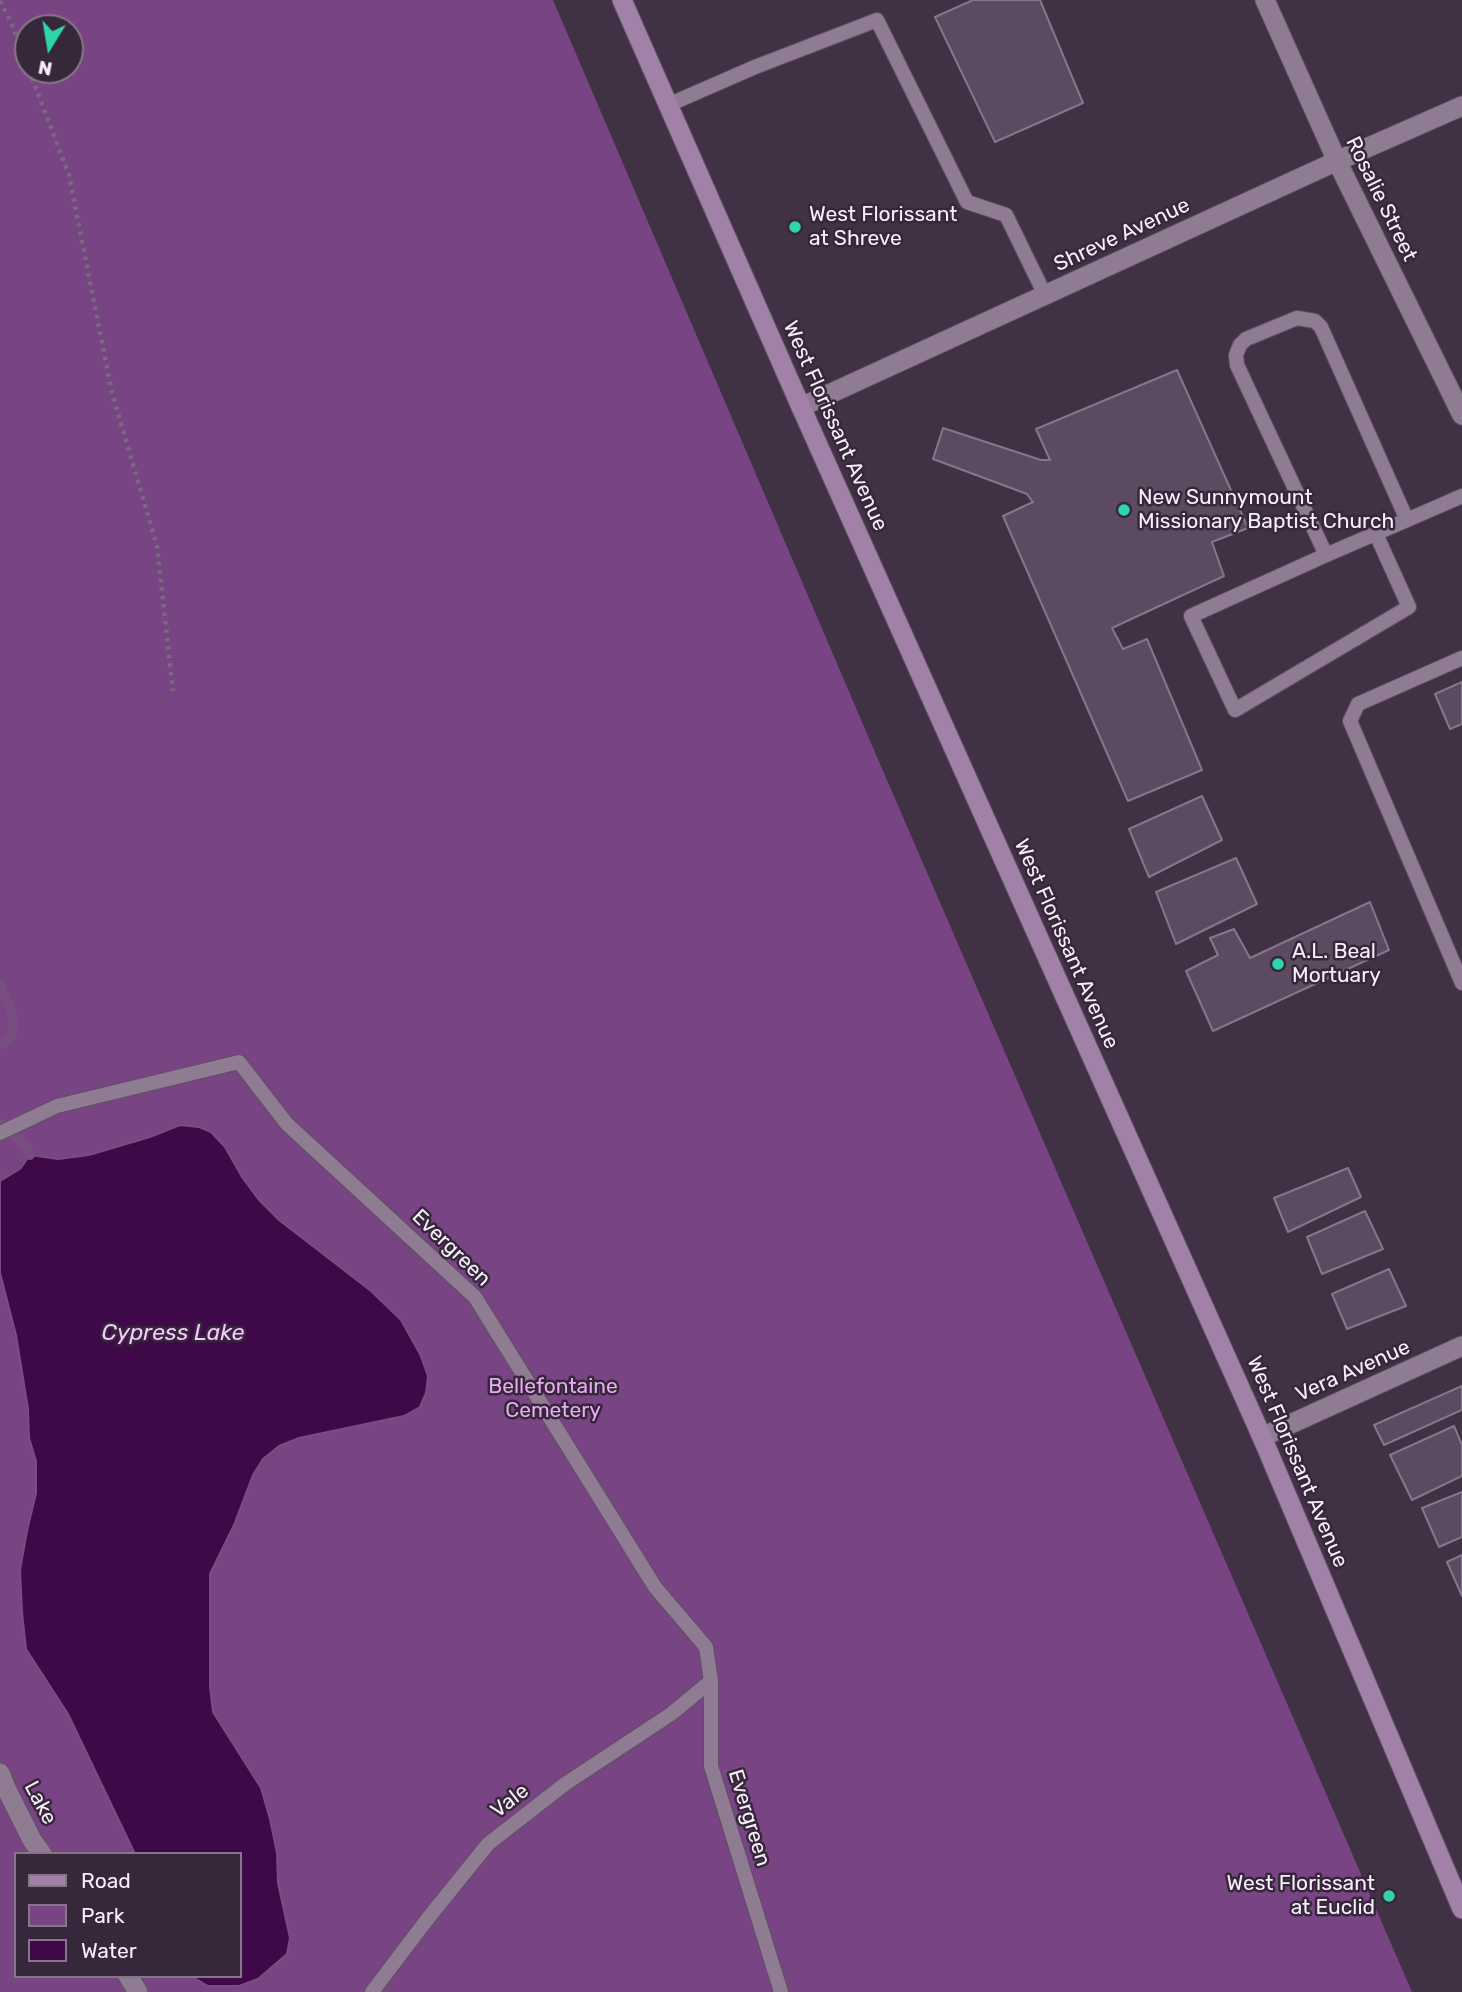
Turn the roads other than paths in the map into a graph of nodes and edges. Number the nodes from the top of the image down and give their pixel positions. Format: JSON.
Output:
{"nodes":[{"id":1,"x":622,"y":0,"type":"edge"},
{"id":2,"x":1265,"y":0,"type":"edge"},
{"id":3,"x":668,"y":105,"type":"junction"},
{"id":4,"x":1462,"y":106,"type":"edge"},
{"id":5,"x":1337,"y":161,"type":"junction"},
{"id":6,"x":1045,"y":295,"type":"junction"},
{"id":7,"x":801,"y":407,"type":"junction"},
{"id":8,"x":1462,"y":415,"type":"edge"},
{"id":9,"x":1462,"y":496,"type":"edge"},
{"id":10,"x":1407,"y":520,"type":"junction"},
{"id":11,"x":1376,"y":534,"type":"junction"},
{"id":12,"x":1326,"y":555,"type":"junction"},
{"id":13,"x":1462,"y":658,"type":"edge"},
{"id":14,"x":1462,"y":983,"type":"edge"},
{"id":15,"x":0,"y":1133,"type":"edge"},
{"id":16,"x":1462,"y":1346,"type":"edge"},
{"id":17,"x":1262,"y":1437,"type":"junction"},
{"id":18,"x":711,"y":1681,"type":"junction"},
{"id":19,"x":0,"y":1773,"type":"edge"},
{"id":20,"x":41,"y":1852,"type":"edge"},
{"id":21,"x":1461,"y":1902,"type":"edge"},
{"id":22,"x":372,"y":1992,"type":"edge"},
{"id":23,"x":781,"y":1992,"type":"edge"}],
"edges":[{"from":1,"to":3,"type":"main road","name":"West Florissant Avenue"},
{"from":2,"to":5,"type":"street","name":"Rosalie Street"},
{"from":3,"to":6,"type":"lane"},
{"from":3,"to":7,"type":"main road","name":"West Florissant Avenue"},
{"from":4,"to":5,"type":"street","name":"Shreve Avenue"},
{"from":5,"to":6,"type":"street","name":"Shreve Avenue"},
{"from":5,"to":8,"type":"street","name":"Rosalie Street"},
{"from":6,"to":7,"type":"street","name":"Shreve Avenue"},
{"from":7,"to":17,"type":"main road","name":"West Florissant Avenue"},
{"from":9,"to":10,"type":"lane"},
{"from":10,"to":11,"type":"lane"},
{"from":10,"to":12,"type":"lane"},
{"from":11,"to":12,"type":"lane"},
{"from":11,"to":12,"type":"lane"},
{"from":13,"to":14,"type":"lane"},
{"from":15,"to":18,"type":"lane","name":"Evergreen"},
{"from":16,"to":17,"type":"street","name":"Vera Avenue"},
{"from":17,"to":21,"type":"main road","name":"West Florissant Avenue"},
{"from":18,"to":22,"type":"lane","name":"Vale"},
{"from":18,"to":23,"type":"lane","name":"Evergreen"},
{"from":19,"to":20,"type":"street","name":"Lake"}]}
